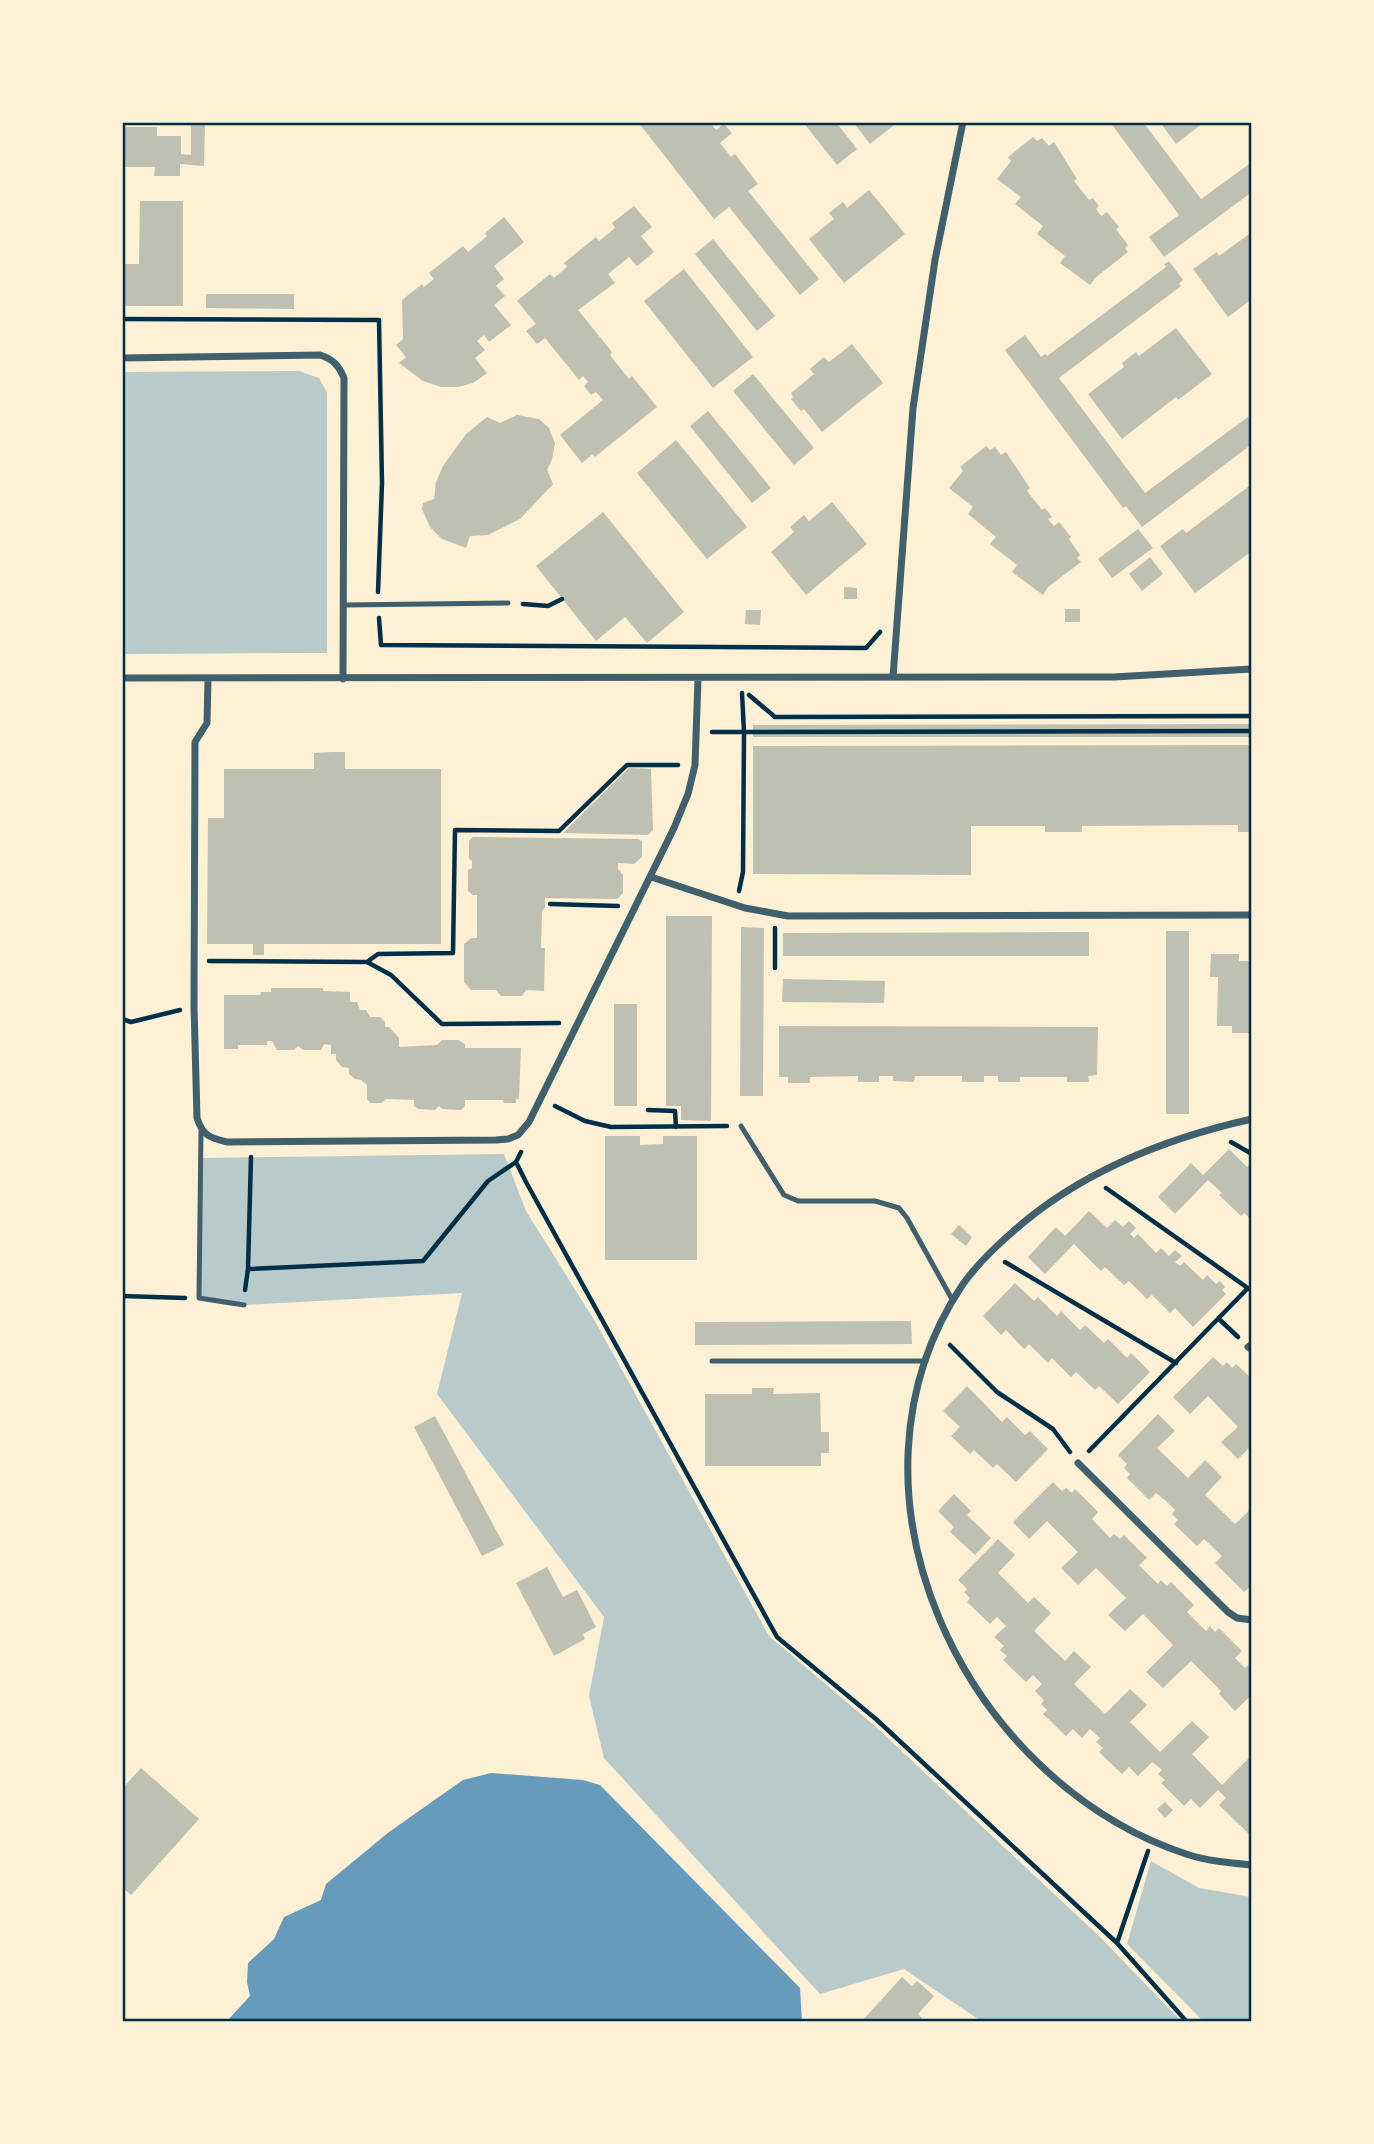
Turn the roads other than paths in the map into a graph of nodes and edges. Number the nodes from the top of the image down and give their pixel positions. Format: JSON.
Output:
{"nodes":[{"id":1,"x":963,"y":122,"type":"edge"},
{"id":2,"x":122,"y":358,"type":"edge"},
{"id":3,"x":345,"y":604,"type":"junction"},
{"id":4,"x":508,"y":604,"type":"road end"},
{"id":5,"x":1251,"y":669,"type":"edge"},
{"id":6,"x":893,"y":677,"type":"junction"},
{"id":7,"x":122,"y":678,"type":"edge"},
{"id":8,"x":208,"y":679,"type":"junction"},
{"id":9,"x":343,"y":679,"type":"junction"},
{"id":10,"x":698,"y":679,"type":"junction"},
{"id":11,"x":651,"y":877,"type":"junction"},
{"id":12,"x":1251,"y":915,"type":"edge"},
{"id":13,"x":1251,"y":1119,"type":"edge"},
{"id":14,"x":741,"y":1126,"type":"road end"},
{"id":15,"x":201,"y":1132,"type":"junction"},
{"id":16,"x":953,"y":1301,"type":"junction"},
{"id":17,"x":243,"y":1305,"type":"dead end"},
{"id":18,"x":712,"y":1361,"type":"dead end"},
{"id":19,"x":926,"y":1361,"type":"junction"},
{"id":20,"x":1078,"y":1463,"type":"road end"},
{"id":21,"x":1251,"y":1620,"type":"edge"},
{"id":22,"x":1251,"y":1865,"type":"edge"}],
"edges":[{"from":1,"to":6,"type":"street"},
{"from":2,"to":3,"type":"street"},
{"from":3,"to":4,"type":"lane"},
{"from":3,"to":9,"type":"street"},
{"from":5,"to":6,"type":"street"},
{"from":6,"to":10,"type":"street"},
{"from":7,"to":8,"type":"street"},
{"from":8,"to":9,"type":"street"},
{"from":8,"to":15,"type":"street"},
{"from":9,"to":10,"type":"street"},
{"from":10,"to":11,"type":"street"},
{"from":11,"to":12,"type":"street"},
{"from":11,"to":15,"type":"street"},
{"from":13,"to":16,"type":"street"},
{"from":14,"to":16,"type":"lane"},
{"from":15,"to":17,"type":"lane"},
{"from":16,"to":19,"type":"street"},
{"from":18,"to":19,"type":"lane"},
{"from":19,"to":22,"type":"street"},
{"from":20,"to":21,"type":"street"}]}
